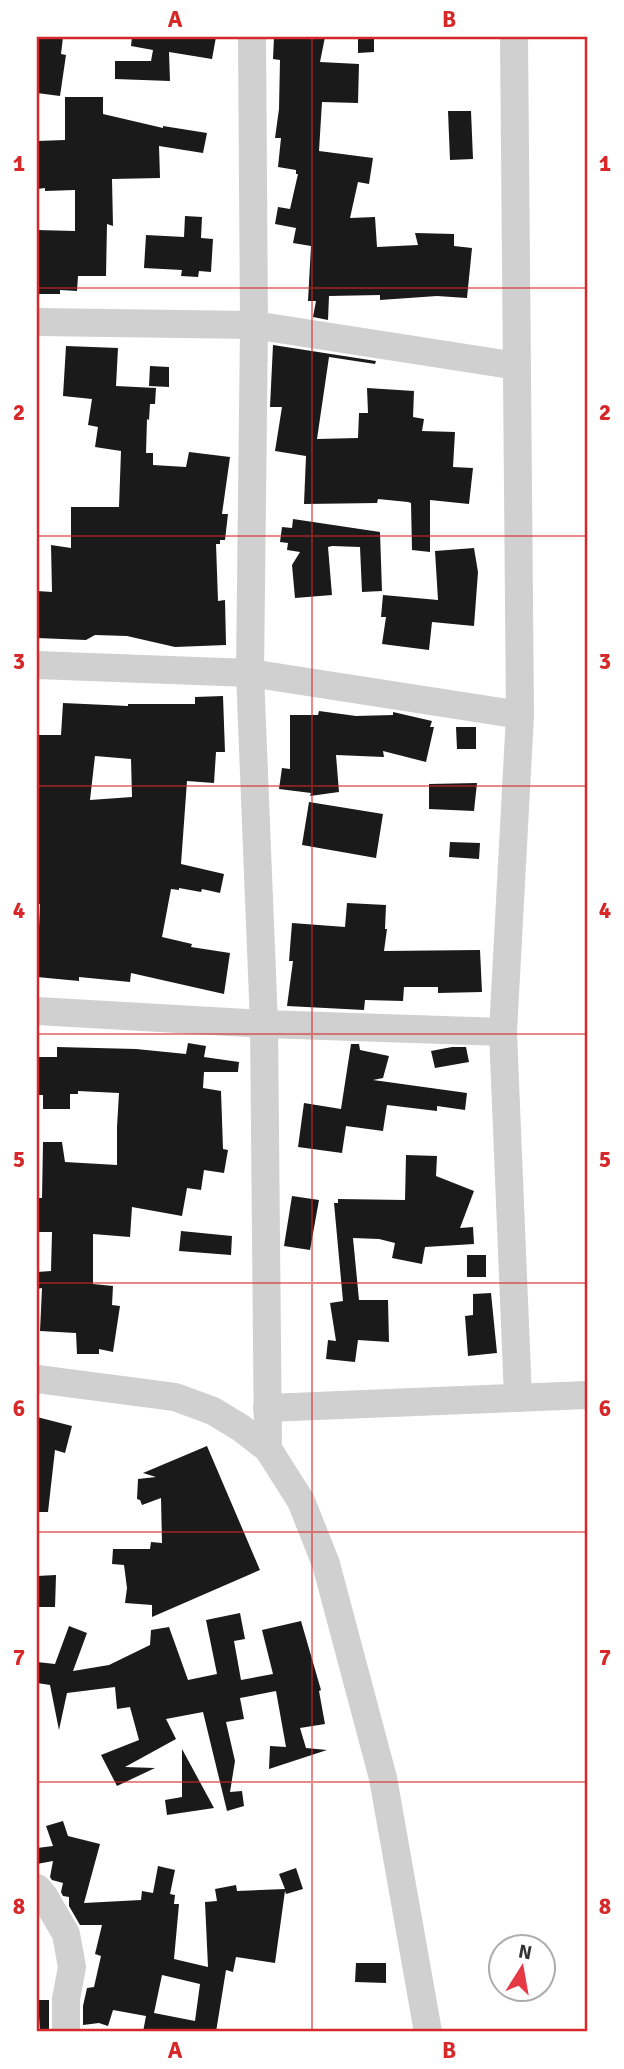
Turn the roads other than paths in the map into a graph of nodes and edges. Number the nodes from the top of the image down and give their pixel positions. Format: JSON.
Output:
{"nodes":[{"id":1,"x":252,"y":37,"type":"edge"},
{"id":2,"x":514,"y":37,"type":"edge"},
{"id":3,"x":37,"y":322,"type":"edge"},
{"id":4,"x":254,"y":324,"type":"junction"},
{"id":5,"x":517,"y":366,"type":"junction"},
{"id":6,"x":37,"y":665,"type":"edge"},
{"id":7,"x":250,"y":673,"type":"junction"},
{"id":8,"x":520,"y":715,"type":"junction"},
{"id":9,"x":37,"y":1010,"type":"edge"},
{"id":10,"x":264,"y":1024,"type":"junction"},
{"id":11,"x":503,"y":1032,"type":"junction"},
{"id":12,"x":37,"y":1379,"type":"edge"},
{"id":13,"x":587,"y":1395,"type":"edge"},
{"id":14,"x":518,"y":1398,"type":"junction"},
{"id":15,"x":267,"y":1408,"type":"junction"},
{"id":16,"x":268,"y":1449,"type":"junction"},
{"id":17,"x":37,"y":1888,"type":"edge"},
{"id":18,"x":66,"y":2032,"type":"edge"},
{"id":19,"x":428,"y":2032,"type":"edge"}],
"edges":[{"from":1,"to":4,"type":"street"},
{"from":2,"to":5,"type":"street"},
{"from":3,"to":4,"type":"street"},
{"from":4,"to":5,"type":"street"},
{"from":4,"to":7,"type":"street"},
{"from":5,"to":8,"type":"street"},
{"from":6,"to":7,"type":"street"},
{"from":7,"to":8,"type":"street"},
{"from":7,"to":10,"type":"street"},
{"from":8,"to":11,"type":"street"},
{"from":9,"to":10,"type":"street"},
{"from":10,"to":11,"type":"street"},
{"from":10,"to":15,"type":"street"},
{"from":11,"to":14,"type":"street"},
{"from":12,"to":16,"type":"street"},
{"from":13,"to":14,"type":"street"},
{"from":14,"to":15,"type":"street"},
{"from":15,"to":16,"type":"street"},
{"from":16,"to":19,"type":"street"},
{"from":17,"to":18,"type":"street"}]}
